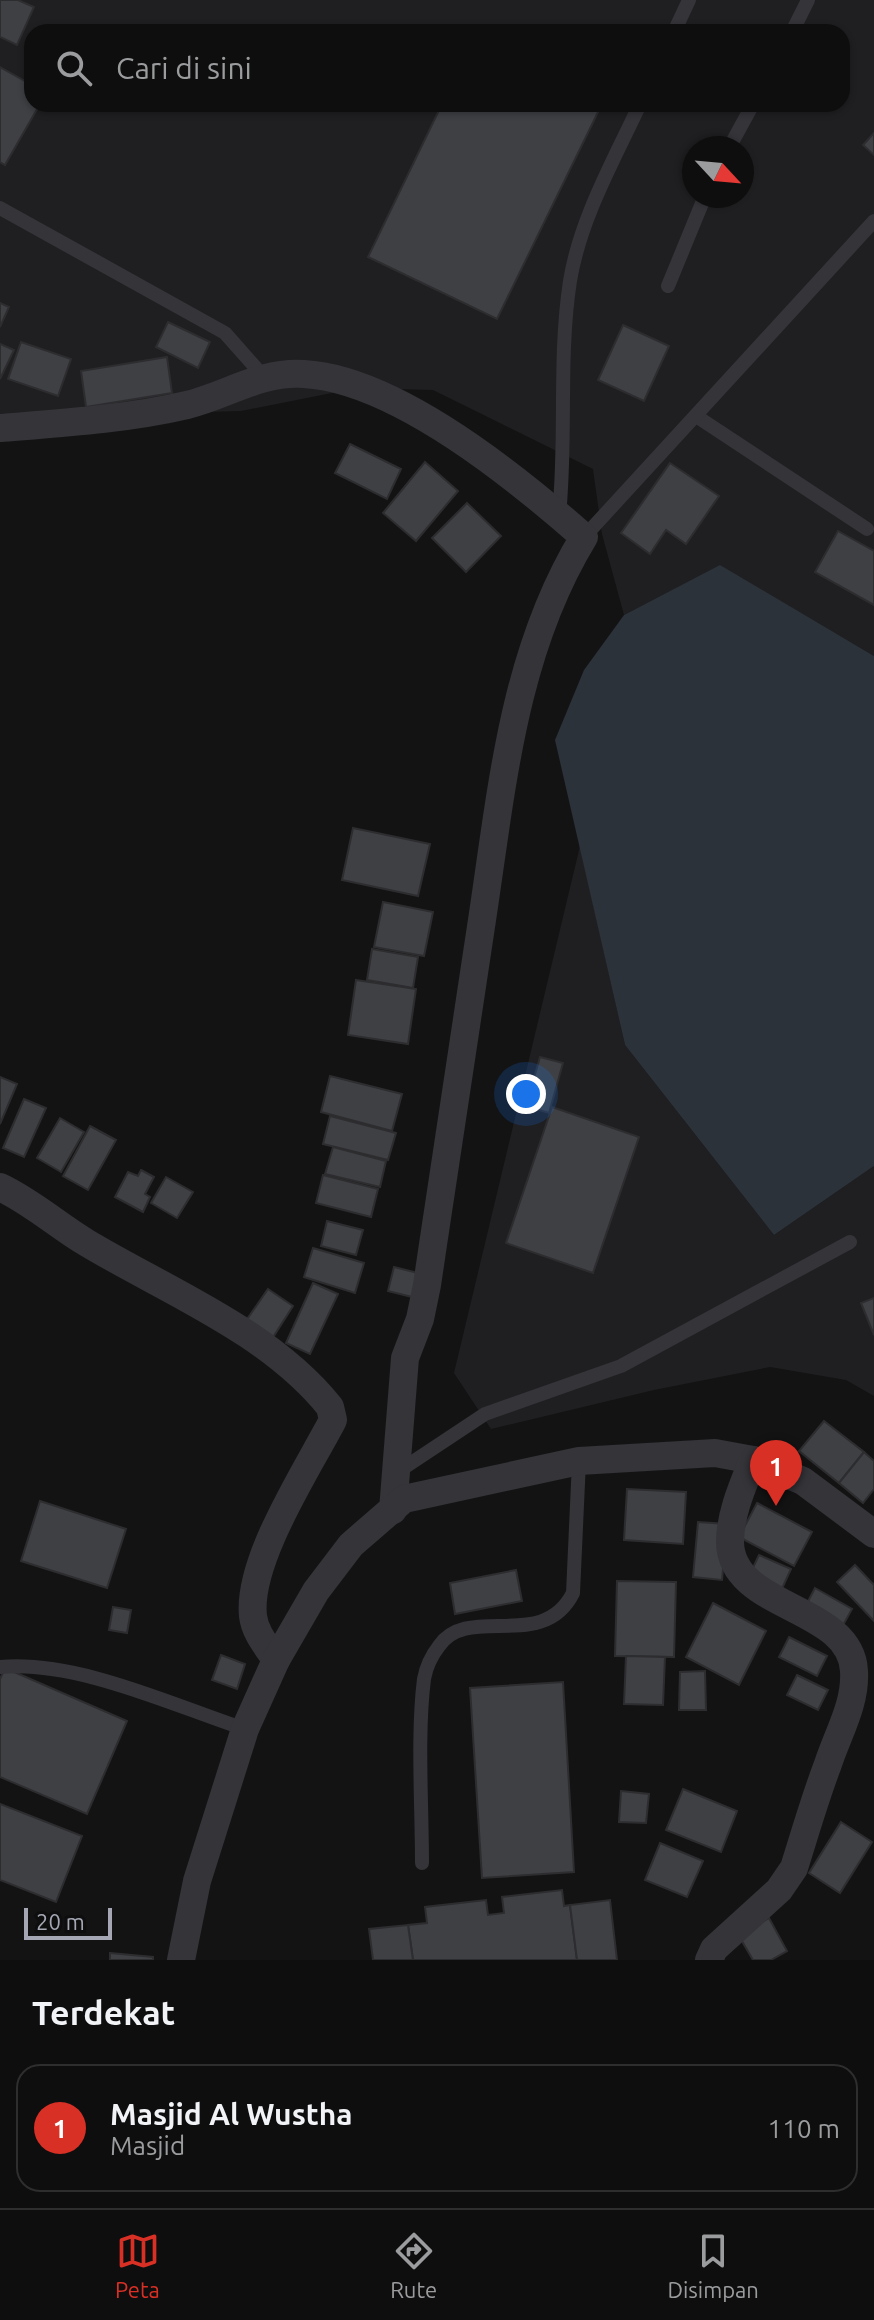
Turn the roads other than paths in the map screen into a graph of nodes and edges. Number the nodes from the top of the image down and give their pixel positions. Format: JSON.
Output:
{"nodes":[{"id":1,"x":689,"y":0,"type":"edge"},
{"id":2,"x":808,"y":0,"type":"edge"},
{"id":3,"x":678,"y":24,"type":"edge"},
{"id":4,"x":796,"y":24,"type":"edge"},
{"id":5,"x":636,"y":112,"type":"edge"},
{"id":6,"x":749,"y":112,"type":"edge"},
{"id":7,"x":736,"y":136,"type":"edge"},
{"id":8,"x":0,"y":208,"type":"edge"},
{"id":9,"x":700,"y":208,"type":"edge"},
{"id":10,"x":874,"y":221,"type":"edge"},
{"id":11,"x":668,"y":286,"type":"dead end"},
{"id":12,"x":264,"y":377,"type":"junction"},
{"id":13,"x":696,"y":416,"type":"junction"},
{"id":14,"x":0,"y":428,"type":"edge"},
{"id":15,"x":559,"y":515,"type":"junction"},
{"id":16,"x":867,"y":529,"type":"dead end"},
{"id":17,"x":584,"y":537,"type":"junction"},
{"id":18,"x":0,"y":1187,"type":"edge"},
{"id":19,"x":850,"y":1242,"type":"dead end"},
{"id":20,"x":753,"y":1460,"type":"junction"},
{"id":21,"x":579,"y":1461,"type":"junction"},
{"id":22,"x":396,"y":1473,"type":"junction"},
{"id":23,"x":393,"y":1510,"type":"junction"},
{"id":24,"x":874,"y":1534,"type":"edge"},
{"id":25,"x":276,"y":1660,"type":"junction"},
{"id":26,"x":0,"y":1667,"type":"edge"},
{"id":27,"x":245,"y":1729,"type":"junction"},
{"id":28,"x":422,"y":1863,"type":"dead end"},
{"id":29,"x":181,"y":1960,"type":"edge"},
{"id":30,"x":709,"y":1960,"type":"edge"}],
"edges":[{"from":1,"to":3,"type":"lane"},
{"from":2,"to":4,"type":"lane"},
{"from":5,"to":15,"type":"lane"},
{"from":6,"to":7,"type":"lane"},
{"from":8,"to":12,"type":"lane"},
{"from":9,"to":11,"type":"lane"},
{"from":10,"to":13,"type":"lane"},
{"from":12,"to":14,"type":"street"},
{"from":12,"to":15,"type":"street"},
{"from":13,"to":16,"type":"lane"},
{"from":13,"to":17,"type":"lane"},
{"from":15,"to":17,"type":"street"},
{"from":17,"to":22,"type":"street"},
{"from":18,"to":25,"type":"street"},
{"from":19,"to":22,"type":"lane"},
{"from":20,"to":21,"type":"street"},
{"from":20,"to":24,"type":"street"},
{"from":20,"to":30,"type":"street"},
{"from":21,"to":23,"type":"street"},
{"from":21,"to":28,"type":"lane"},
{"from":22,"to":23,"type":"street"},
{"from":23,"to":25,"type":"street"},
{"from":25,"to":27,"type":"street"},
{"from":26,"to":27,"type":"lane"},
{"from":27,"to":29,"type":"street"}]}
